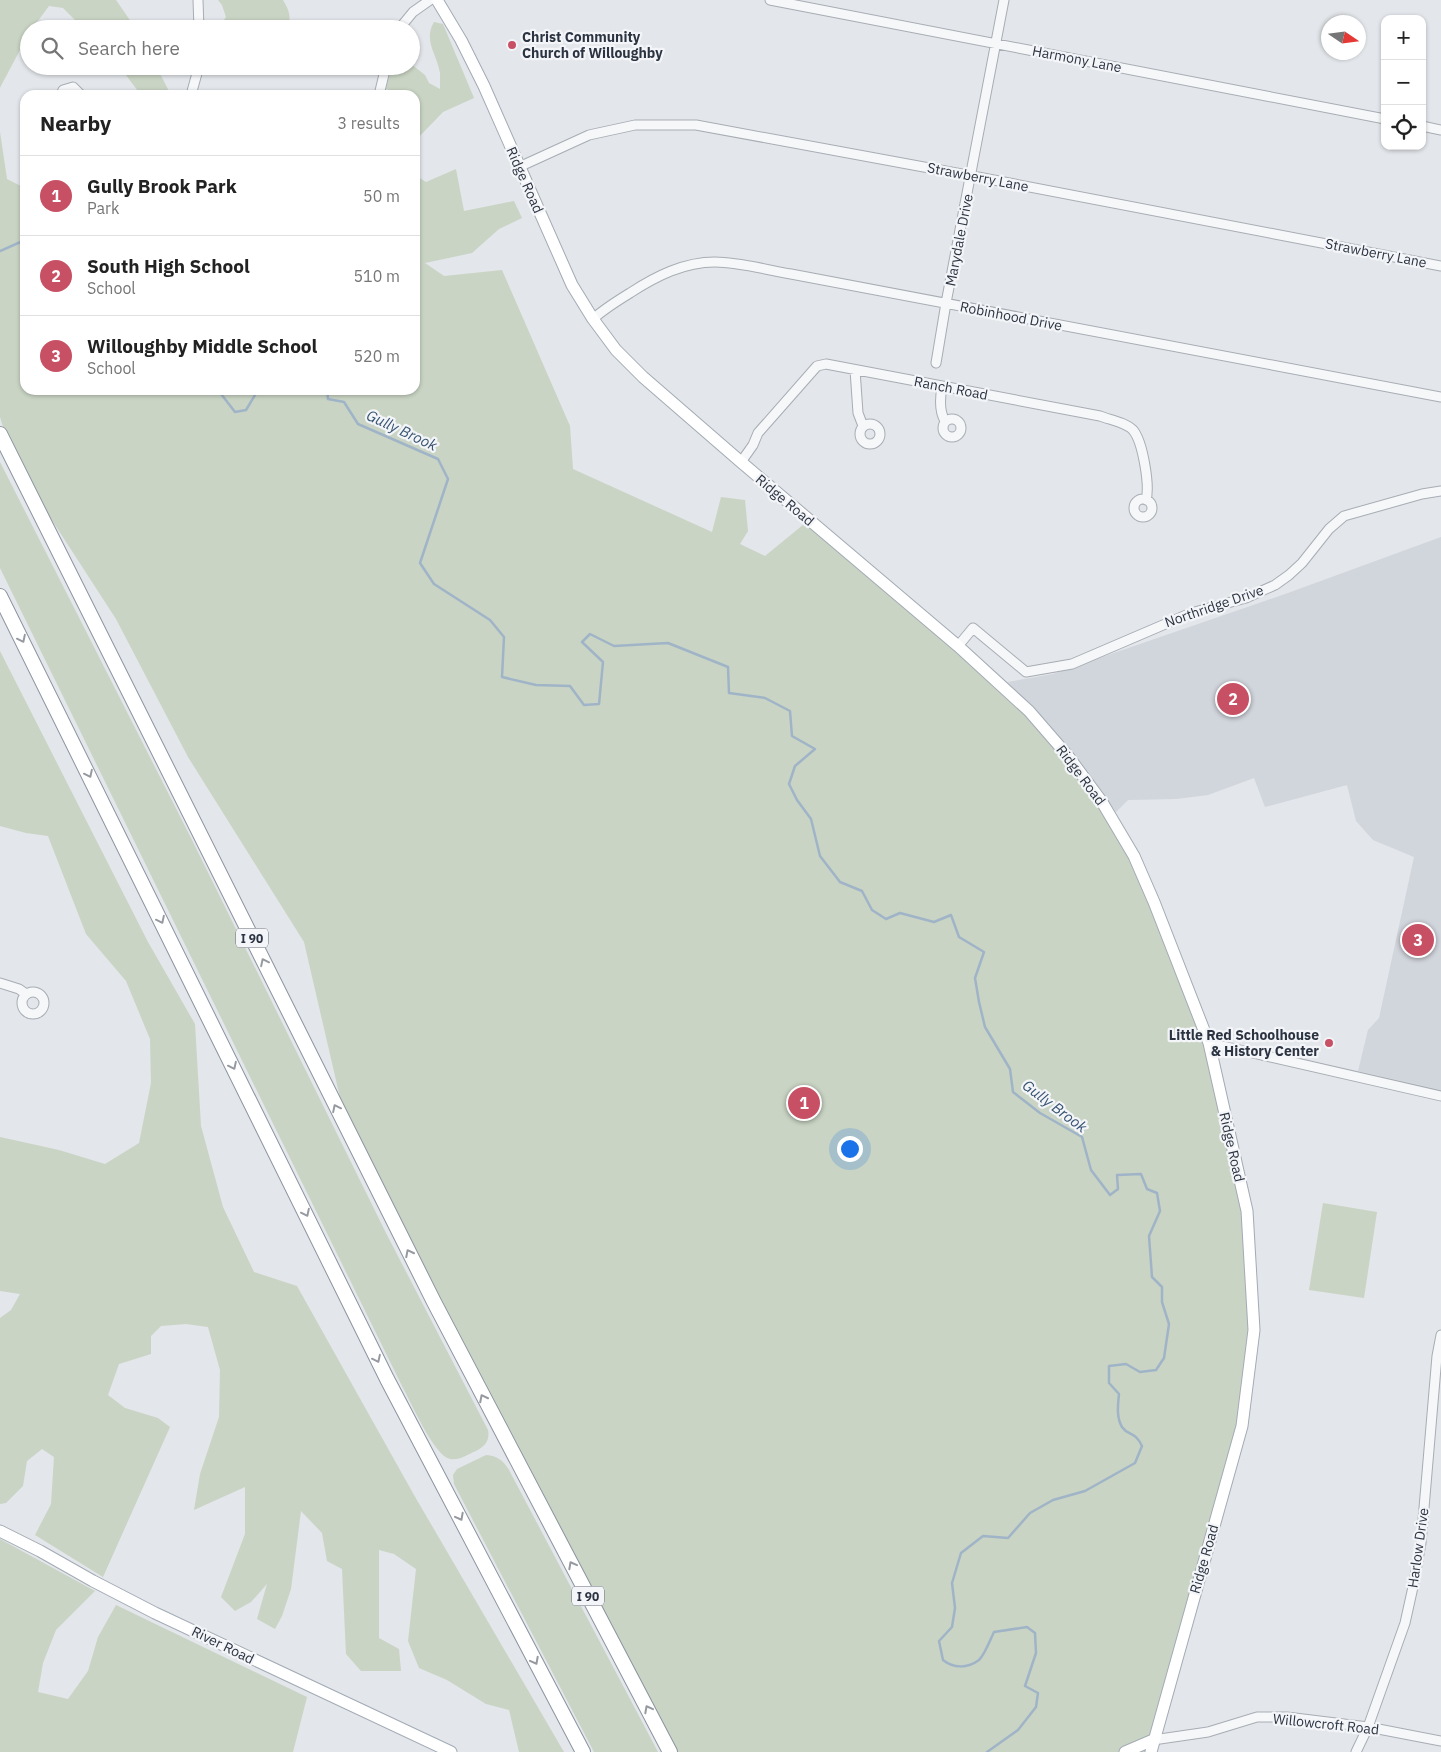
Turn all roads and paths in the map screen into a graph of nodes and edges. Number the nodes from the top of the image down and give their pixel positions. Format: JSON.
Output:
{"nodes":[{"id":1,"x":198,"y":0,"type":"edge"},
{"id":2,"x":430,"y":0,"type":"edge"},
{"id":3,"x":437,"y":0,"type":"edge"},
{"id":4,"x":770,"y":0,"type":"edge"},
{"id":5,"x":1004,"y":0,"type":"edge"},
{"id":6,"x":199,"y":20,"type":"edge"},
{"id":7,"x":406,"y":20,"type":"edge"},
{"id":8,"x":996,"y":44,"type":"junction"},
{"id":9,"x":197,"y":75,"type":"edge"},
{"id":10,"x":384,"y":75,"type":"edge"},
{"id":11,"x":63,"y":90,"type":"edge"},
{"id":12,"x":76,"y":90,"type":"edge"},
{"id":13,"x":192,"y":90,"type":"edge"},
{"id":14,"x":380,"y":90,"type":"edge"},
{"id":15,"x":1381,"y":118,"type":"edge"},
{"id":16,"x":1426,"y":127,"type":"edge"},
{"id":17,"x":1441,"y":130,"type":"edge"},
{"id":18,"x":519,"y":167,"type":"junction"},
{"id":19,"x":972,"y":175,"type":"junction"},
{"id":20,"x":1441,"y":266,"type":"edge"},
{"id":21,"x":946,"y":303,"type":"junction"},
{"id":22,"x":593,"y":320,"type":"junction"},
{"id":23,"x":936,"y":363,"type":"dead end"},
{"id":24,"x":855,"y":370,"type":"junction"},
{"id":25,"x":942,"y":387,"type":"junction"},
{"id":26,"x":1441,"y":397,"type":"edge"},
{"id":27,"x":945,"y":421,"type":"dead end"},
{"id":28,"x":863,"y":426,"type":"dead end"},
{"id":29,"x":0,"y":434,"type":"edge"},
{"id":30,"x":741,"y":462,"type":"junction"},
{"id":31,"x":1441,"y":491,"type":"edge"},
{"id":32,"x":1146,"y":500,"type":"dead end"},
{"id":33,"x":0,"y":596,"type":"edge"},
{"id":34,"x":958,"y":646,"type":"junction"},
{"id":35,"x":0,"y":983,"type":"edge"},
{"id":36,"x":26,"y":994,"type":"dead end"},
{"id":37,"x":1209,"y":1043,"type":"junction"},
{"id":38,"x":1441,"y":1096,"type":"edge"},
{"id":39,"x":1441,"y":1335,"type":"edge"},
{"id":40,"x":0,"y":1531,"type":"edge"},
{"id":41,"x":1368,"y":1727,"type":"junction"},
{"id":42,"x":1153,"y":1740,"type":"junction"},
{"id":43,"x":1441,"y":1741,"type":"edge"},
{"id":44,"x":451,"y":1752,"type":"edge"},
{"id":45,"x":583,"y":1752,"type":"edge"},
{"id":46,"x":670,"y":1752,"type":"edge"},
{"id":47,"x":1125,"y":1752,"type":"edge"},
{"id":48,"x":1151,"y":1752,"type":"edge"},
{"id":49,"x":1356,"y":1752,"type":"edge"}],
"edges":[{"from":1,"to":6,"type":"street"},
{"from":2,"to":7,"type":"street"},
{"from":3,"to":18,"type":"main road","name":"Ridge Road"},
{"from":4,"to":8,"type":"street","name":"Harmony Lane"},
{"from":5,"to":8,"type":"street","name":"Marydale Drive"},
{"from":8,"to":15,"type":"street","name":"Harmony Lane"},
{"from":8,"to":19,"type":"street","name":"Marydale Drive"},
{"from":9,"to":13,"type":"street"},
{"from":10,"to":14,"type":"street"},
{"from":11,"to":12,"type":"street"},
{"from":16,"to":17,"type":"street"},
{"from":18,"to":19,"type":"street","name":"Strawberry Lane"},
{"from":18,"to":22,"type":"main road","name":"Ridge Road"},
{"from":19,"to":20,"type":"street","name":"Strawberry Lane"},
{"from":19,"to":21,"type":"street","name":"Marydale Drive"},
{"from":21,"to":22,"type":"street","name":"Robinhood Drive"},
{"from":21,"to":23,"type":"street","name":"Marydale Drive"},
{"from":21,"to":26,"type":"street","name":"Robinhood Drive"},
{"from":22,"to":30,"type":"main road","name":"Ridge Road"},
{"from":24,"to":25,"type":"street","name":"Ranch Road"},
{"from":24,"to":28,"type":"street"},
{"from":24,"to":30,"type":"street","name":"Ranch Road"},
{"from":25,"to":27,"type":"street"},
{"from":25,"to":32,"type":"street","name":"Ranch Road"},
{"from":46,"to":29,"type":"highway","number":"I 90","one_way":true},
{"from":30,"to":34,"type":"main road","name":"Ridge Road"},
{"from":31,"to":34,"type":"street","name":"Northridge Drive"},
{"from":33,"to":45,"type":"highway","one_way":true},
{"from":34,"to":37,"type":"main road","name":"Ridge Road"},
{"from":35,"to":36,"type":"street"},
{"from":37,"to":38,"type":"street"},
{"from":37,"to":42,"type":"main road","name":"Ridge Road"},
{"from":39,"to":41,"type":"street","name":"Harlow Drive"},
{"from":40,"to":44,"type":"main road","name":"River Road"},
{"from":41,"to":42,"type":"street","name":"Willowcroft Road"},
{"from":41,"to":43,"type":"street","name":"Willowcroft Road"},
{"from":41,"to":49,"type":"street","name":"Harlow Drive"},
{"from":42,"to":47,"type":"main road"},
{"from":42,"to":48,"type":"main road","name":"Ridge Road"}]}
